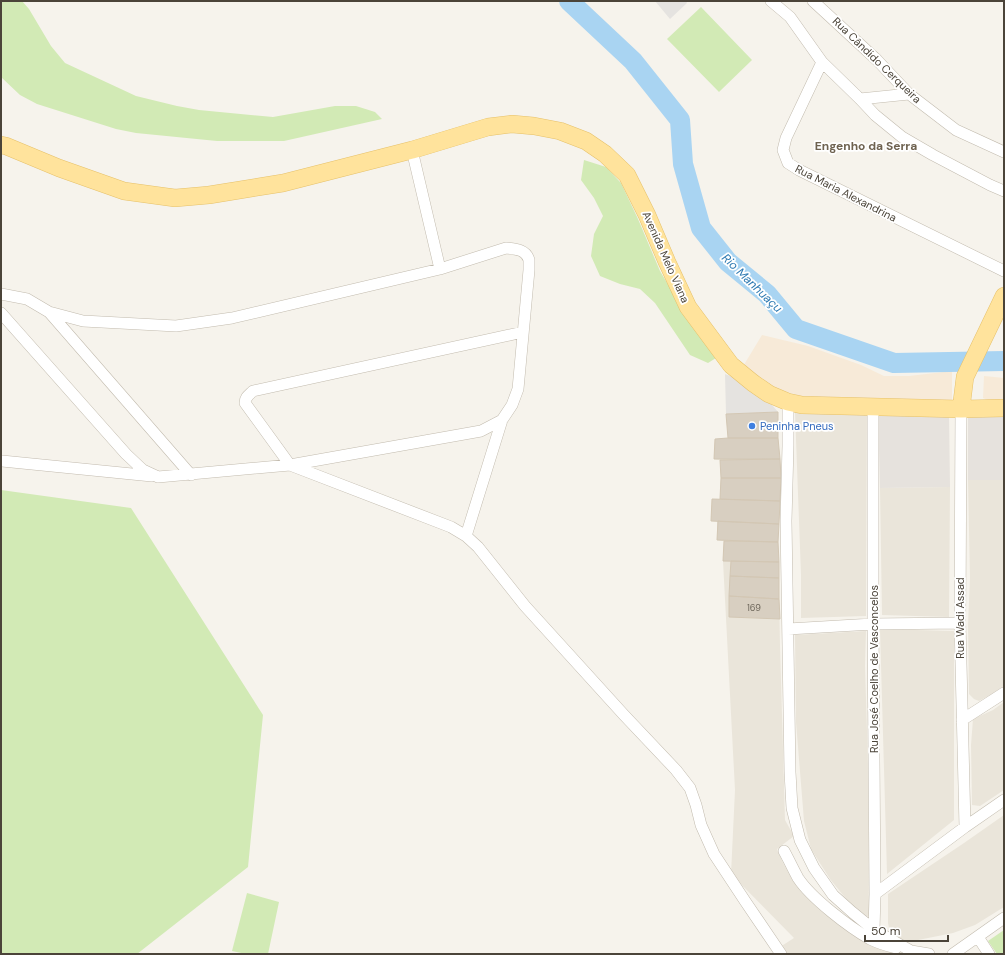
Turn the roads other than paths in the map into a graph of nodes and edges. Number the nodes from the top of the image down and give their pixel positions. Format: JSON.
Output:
{"nodes":[{"id":1,"x":771,"y":1,"type":"edge"},
{"id":2,"x":813,"y":1,"type":"edge"},
{"id":3,"x":822,"y":62,"type":"junction"},
{"id":4,"x":909,"y":94,"type":"junction"},
{"id":5,"x":860,"y":99,"type":"junction"},
{"id":6,"x":1,"y":145,"type":"edge"},
{"id":7,"x":412,"y":150,"type":"junction"},
{"id":8,"x":1004,"y":152,"type":"edge"},
{"id":9,"x":1004,"y":191,"type":"edge"},
{"id":10,"x":440,"y":269,"type":"junction"},
{"id":11,"x":1004,"y":271,"type":"edge"},
{"id":12,"x":1,"y":294,"type":"edge"},
{"id":13,"x":1001,"y":302,"type":"edge"},
{"id":14,"x":49,"y":312,"type":"junction"},
{"id":15,"x":1,"y":313,"type":"edge"},
{"id":16,"x":523,"y":332,"type":"junction"},
{"id":17,"x":788,"y":402,"type":"junction"},
{"id":18,"x":873,"y":408,"type":"junction"},
{"id":19,"x":1004,"y":408,"type":"edge"},
{"id":20,"x":961,"y":409,"type":"junction"},
{"id":21,"x":502,"y":420,"type":"junction"},
{"id":22,"x":2,"y":461,"type":"edge"},
{"id":23,"x":290,"y":465,"type":"junction"},
{"id":24,"x":191,"y":475,"type":"junction"},
{"id":25,"x":158,"y":477,"type":"junction"},
{"id":26,"x":466,"y":536,"type":"junction"},
{"id":27,"x":960,"y":623,"type":"junction"},
{"id":28,"x":873,"y":624,"type":"junction"},
{"id":29,"x":788,"y":630,"type":"junction"},
{"id":30,"x":1004,"y":693,"type":"edge"},
{"id":31,"x":962,"y":720,"type":"junction"},
{"id":32,"x":1004,"y":800,"type":"edge"},
{"id":33,"x":965,"y":827,"type":"junction"},
{"id":34,"x":784,"y":851,"type":"dead end"},
{"id":35,"x":875,"y":894,"type":"junction"},
{"id":36,"x":1004,"y":918,"type":"edge"},
{"id":37,"x":874,"y":930,"type":"junction"},
{"id":38,"x":978,"y":937,"type":"junction"},
{"id":39,"x":911,"y":951,"type":"junction"},
{"id":40,"x":781,"y":954,"type":"edge"},
{"id":41,"x":928,"y":954,"type":"edge"},
{"id":42,"x":953,"y":954,"type":"edge"},
{"id":43,"x":989,"y":954,"type":"edge"}],
"edges":[{"from":1,"to":3,"type":"street"},
{"from":2,"to":4,"type":"street","name":"Rua Cândido Cerqueira"},
{"from":3,"to":5,"type":"street"},
{"from":3,"to":11,"type":"street","name":"Rua Maria Alexandrina"},
{"from":4,"to":5,"type":"street"},
{"from":4,"to":8,"type":"street","name":"Rua Cândido Cerqueira"},
{"from":5,"to":9,"type":"street"},
{"from":6,"to":7,"type":"main road","name":"Avenida Melo Viana"},
{"from":7,"to":10,"type":"street"},
{"from":7,"to":17,"type":"main road","name":"Avenida Melo Viana"},
{"from":10,"to":14,"type":"street"},
{"from":10,"to":16,"type":"street"},
{"from":12,"to":14,"type":"street"},
{"from":13,"to":20,"type":"main road"},
{"from":14,"to":24,"type":"street"},
{"from":15,"to":25,"type":"street"},
{"from":16,"to":21,"type":"street"},
{"from":16,"to":23,"type":"street"},
{"from":17,"to":18,"type":"main road","name":"Avenida Melo Viana"},
{"from":17,"to":29,"type":"street"},
{"from":18,"to":20,"type":"main road","name":"Avenida Melo Viana"},
{"from":18,"to":28,"type":"street","name":"Rua José Coelho de Vasconcelos"},
{"from":19,"to":20,"type":"main road","name":"Avenida Melo Viana"},
{"from":20,"to":27,"type":"street","name":"Rua Wadi Assad"},
{"from":21,"to":23,"type":"street"},
{"from":21,"to":26,"type":"street"},
{"from":22,"to":25,"type":"street"},
{"from":23,"to":24,"type":"street"},
{"from":23,"to":26,"type":"street"},
{"from":24,"to":25,"type":"street"},
{"from":26,"to":40,"type":"street"},
{"from":27,"to":28,"type":"street"},
{"from":27,"to":31,"type":"street","name":"Rua Wadi Assad"},
{"from":28,"to":29,"type":"street"},
{"from":28,"to":35,"type":"street","name":"Rua José Coelho de Vasconcelos"},
{"from":29,"to":37,"type":"street"},
{"from":30,"to":31,"type":"street"},
{"from":31,"to":33,"type":"street","name":"Rua Wadi Assad"},
{"from":32,"to":33,"type":"street"},
{"from":33,"to":35,"type":"street"},
{"from":34,"to":39,"type":"street"},
{"from":35,"to":37,"type":"street","name":"Rua José Coelho de Vasconcelos"},
{"from":36,"to":38,"type":"street"},
{"from":37,"to":39,"type":"street"},
{"from":38,"to":42,"type":"street"},
{"from":38,"to":43,"type":"street"},
{"from":39,"to":41,"type":"street"}]}
